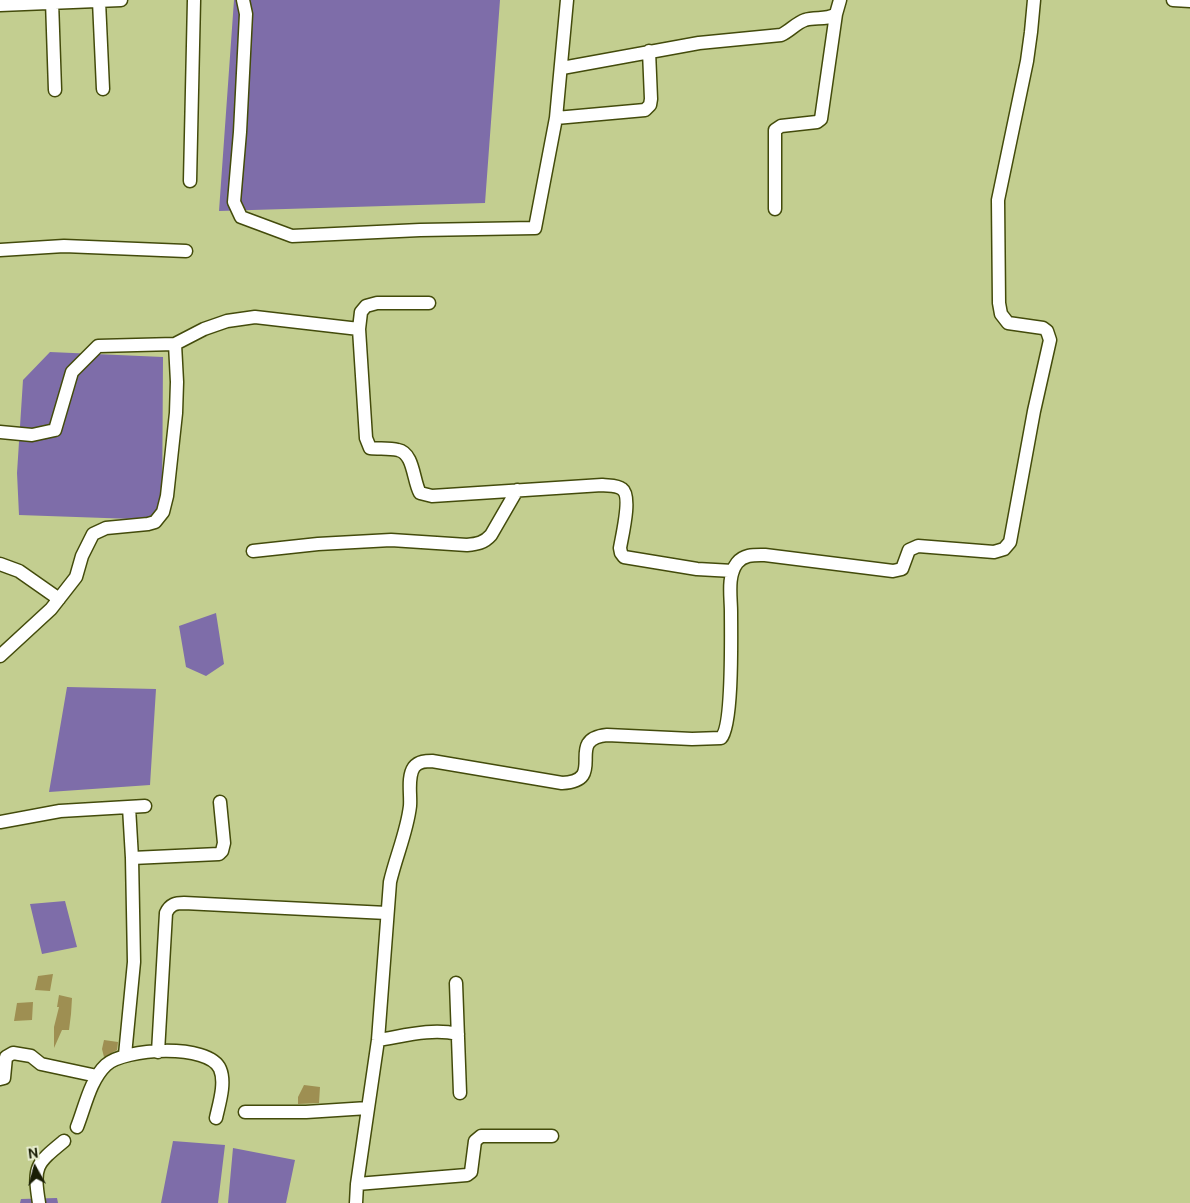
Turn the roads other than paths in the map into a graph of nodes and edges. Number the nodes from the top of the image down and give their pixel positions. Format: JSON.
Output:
{"nodes":[{"id":1,"x":121,"y":0,"type":"edge"},
{"id":2,"x":194,"y":0,"type":"edge"},
{"id":3,"x":243,"y":0,"type":"edge"},
{"id":4,"x":567,"y":0,"type":"edge"},
{"id":5,"x":840,"y":0,"type":"edge"},
{"id":6,"x":1034,"y":0,"type":"edge"},
{"id":7,"x":1173,"y":0,"type":"edge"},
{"id":8,"x":99,"y":1,"type":"junction"},
{"id":9,"x":1190,"y":1,"type":"edge"},
{"id":10,"x":52,"y":2,"type":"junction"},
{"id":11,"x":0,"y":4,"type":"edge"},
{"id":12,"x":836,"y":14,"type":"junction"},
{"id":13,"x":649,"y":51,"type":"junction"},
{"id":14,"x":562,"y":68,"type":"junction"},
{"id":15,"x":103,"y":89,"type":"dead end"},
{"id":16,"x":55,"y":90,"type":"dead end"},
{"id":17,"x":556,"y":118,"type":"junction"},
{"id":18,"x":190,"y":181,"type":"dead end"},
{"id":19,"x":775,"y":209,"type":"dead end"},
{"id":20,"x":0,"y":250,"type":"edge"},
{"id":21,"x":186,"y":251,"type":"dead end"},
{"id":22,"x":429,"y":303,"type":"dead end"},
{"id":23,"x":359,"y":329,"type":"junction"},
{"id":24,"x":175,"y":344,"type":"junction"},
{"id":25,"x":0,"y":432,"type":"edge"},
{"id":26,"x":517,"y":490,"type":"junction"},
{"id":27,"x":254,"y":551,"type":"dead end"},
{"id":28,"x":0,"y":564,"type":"edge"},
{"id":29,"x":733,"y":571,"type":"junction"},
{"id":30,"x":60,"y":599,"type":"junction"},
{"id":31,"x":0,"y":656,"type":"edge"},
{"id":32,"x":220,"y":802,"type":"dead end"},
{"id":33,"x":145,"y":806,"type":"dead end"},
{"id":34,"x":129,"y":807,"type":"junction"},
{"id":35,"x":0,"y":822,"type":"edge"},
{"id":36,"x":132,"y":858,"type":"junction"},
{"id":37,"x":387,"y":913,"type":"junction"},
{"id":38,"x":456,"y":983,"type":"dead end"},
{"id":39,"x":458,"y":1034,"type":"junction"},
{"id":40,"x":378,"y":1040,"type":"junction"},
{"id":41,"x":158,"y":1052,"type":"junction"},
{"id":42,"x":125,"y":1055,"type":"junction"},
{"id":43,"x":97,"y":1076,"type":"junction"},
{"id":44,"x":0,"y":1079,"type":"edge"},
{"id":45,"x":460,"y":1093,"type":"dead end"},
{"id":46,"x":368,"y":1108,"type":"junction"},
{"id":47,"x":244,"y":1112,"type":"dead end"},
{"id":48,"x":216,"y":1118,"type":"dead end"},
{"id":49,"x":78,"y":1127,"type":"dead end"},
{"id":50,"x":552,"y":1136,"type":"dead end"},
{"id":51,"x":64,"y":1140,"type":"dead end"},
{"id":52,"x":357,"y":1184,"type":"junction"},
{"id":53,"x":39,"y":1203,"type":"edge"},
{"id":54,"x":356,"y":1203,"type":"edge"}],
"edges":[{"from":1,"to":8,"type":"street"},
{"from":2,"to":18,"type":"street"},
{"from":3,"to":17,"type":"street"},
{"from":4,"to":14,"type":"street"},
{"from":5,"to":12,"type":"street"},
{"from":6,"to":29,"type":"street"},
{"from":7,"to":9,"type":"street"},
{"from":8,"to":10,"type":"street"},
{"from":8,"to":15,"type":"street"},
{"from":10,"to":11,"type":"street"},
{"from":10,"to":16,"type":"street"},
{"from":12,"to":13,"type":"street"},
{"from":12,"to":19,"type":"street"},
{"from":13,"to":14,"type":"street"},
{"from":13,"to":17,"type":"street"},
{"from":14,"to":17,"type":"street"},
{"from":20,"to":21,"type":"street"},
{"from":22,"to":23,"type":"street"},
{"from":23,"to":24,"type":"street"},
{"from":23,"to":26,"type":"street"},
{"from":24,"to":25,"type":"street"},
{"from":24,"to":30,"type":"street"},
{"from":26,"to":27,"type":"street"},
{"from":26,"to":29,"type":"street"},
{"from":28,"to":30,"type":"street"},
{"from":29,"to":37,"type":"street"},
{"from":30,"to":31,"type":"street"},
{"from":32,"to":36,"type":"street"},
{"from":33,"to":34,"type":"street"},
{"from":34,"to":35,"type":"street"},
{"from":34,"to":36,"type":"street"},
{"from":36,"to":42,"type":"street"},
{"from":37,"to":40,"type":"street"},
{"from":37,"to":41,"type":"street"},
{"from":38,"to":39,"type":"street"},
{"from":39,"to":40,"type":"street"},
{"from":39,"to":45,"type":"street"},
{"from":40,"to":46,"type":"street"},
{"from":41,"to":42,"type":"street"},
{"from":41,"to":48,"type":"street"},
{"from":42,"to":43,"type":"street"},
{"from":43,"to":44,"type":"street"},
{"from":43,"to":49,"type":"street"},
{"from":46,"to":47,"type":"street"},
{"from":46,"to":52,"type":"street"},
{"from":50,"to":52,"type":"street"},
{"from":51,"to":53,"type":"street"},
{"from":52,"to":54,"type":"street"}]}
